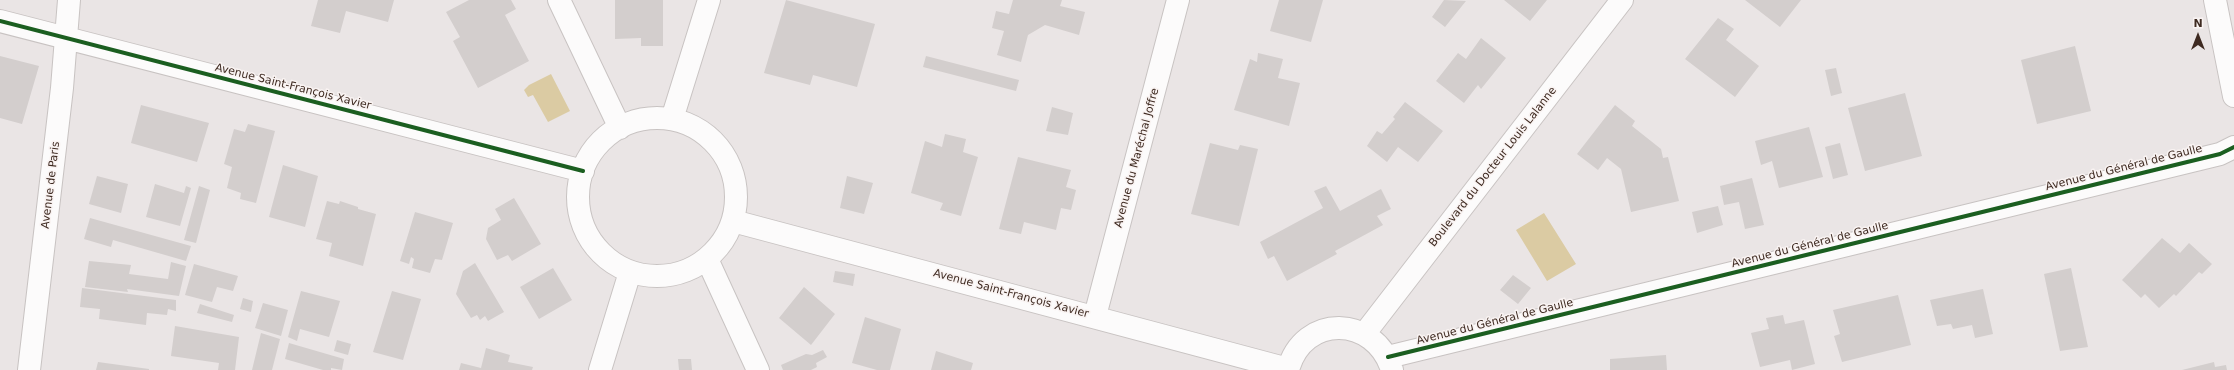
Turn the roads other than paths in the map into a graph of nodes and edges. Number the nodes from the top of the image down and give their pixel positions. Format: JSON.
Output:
{"nodes":[{"id":1,"x":69,"y":0,"type":"edge"},
{"id":2,"x":559,"y":0,"type":"edge"},
{"id":3,"x":709,"y":0,"type":"edge"},
{"id":4,"x":1178,"y":0,"type":"edge"},
{"id":5,"x":1622,"y":0,"type":"edge"},
{"id":6,"x":2215,"y":0,"type":"edge"},
{"id":7,"x":0,"y":21,"type":"edge"},
{"id":8,"x":66,"y":38,"type":"junction"},
{"id":9,"x":2234,"y":96,"type":"edge"},
{"id":10,"x":672,"y":119,"type":"junction"},
{"id":11,"x":620,"y":128,"type":"junction"},
{"id":12,"x":2234,"y":147,"type":"edge"},
{"id":13,"x":583,"y":171,"type":"junction"},
{"id":14,"x":733,"y":221,"type":"junction"},
{"id":15,"x":707,"y":259,"type":"junction"},
{"id":16,"x":630,"y":272,"type":"junction"},
{"id":17,"x":1095,"y":316,"type":"junction"},
{"id":18,"x":1365,"y":333,"type":"junction"},
{"id":19,"x":1390,"y":364,"type":"edge"},
{"id":20,"x":1288,"y":369,"type":"edge"},
{"id":21,"x":29,"y":370,"type":"edge"},
{"id":22,"x":600,"y":370,"type":"edge"},
{"id":23,"x":758,"y":370,"type":"edge"}],
"edges":[{"from":1,"to":8,"type":"street","name":"Avenue de Paris"},
{"from":2,"to":11,"type":"street"},
{"from":3,"to":10,"type":"street"},
{"from":4,"to":17,"type":"street","name":"Avenue du Maréchal Joffre"},
{"from":5,"to":18,"type":"street","name":"Boulevard du Docteur Louis Lalanne"},
{"from":6,"to":9,"type":"street"},
{"from":7,"to":8,"type":"street","name":"Avenue Saint-François Xavier"},
{"from":8,"to":13,"type":"street","name":"Avenue Saint-François Xavier"},
{"from":8,"to":21,"type":"street","name":"Avenue de Paris"},
{"from":10,"to":11,"type":"street"},
{"from":10,"to":14,"type":"street"},
{"from":11,"to":13,"type":"street"},
{"from":12,"to":19,"type":"street","name":"Avenue du Général de Gaulle"},
{"from":13,"to":16,"type":"street"},
{"from":14,"to":15,"type":"street"},
{"from":14,"to":17,"type":"street","name":"Avenue Saint-François Xavier"},
{"from":15,"to":16,"type":"street"},
{"from":15,"to":23,"type":"street"},
{"from":16,"to":22,"type":"street"},
{"from":17,"to":20,"type":"street","name":"Avenue Saint-François Xavier"},
{"from":18,"to":19,"type":"street"},
{"from":18,"to":20,"type":"street"}]}
